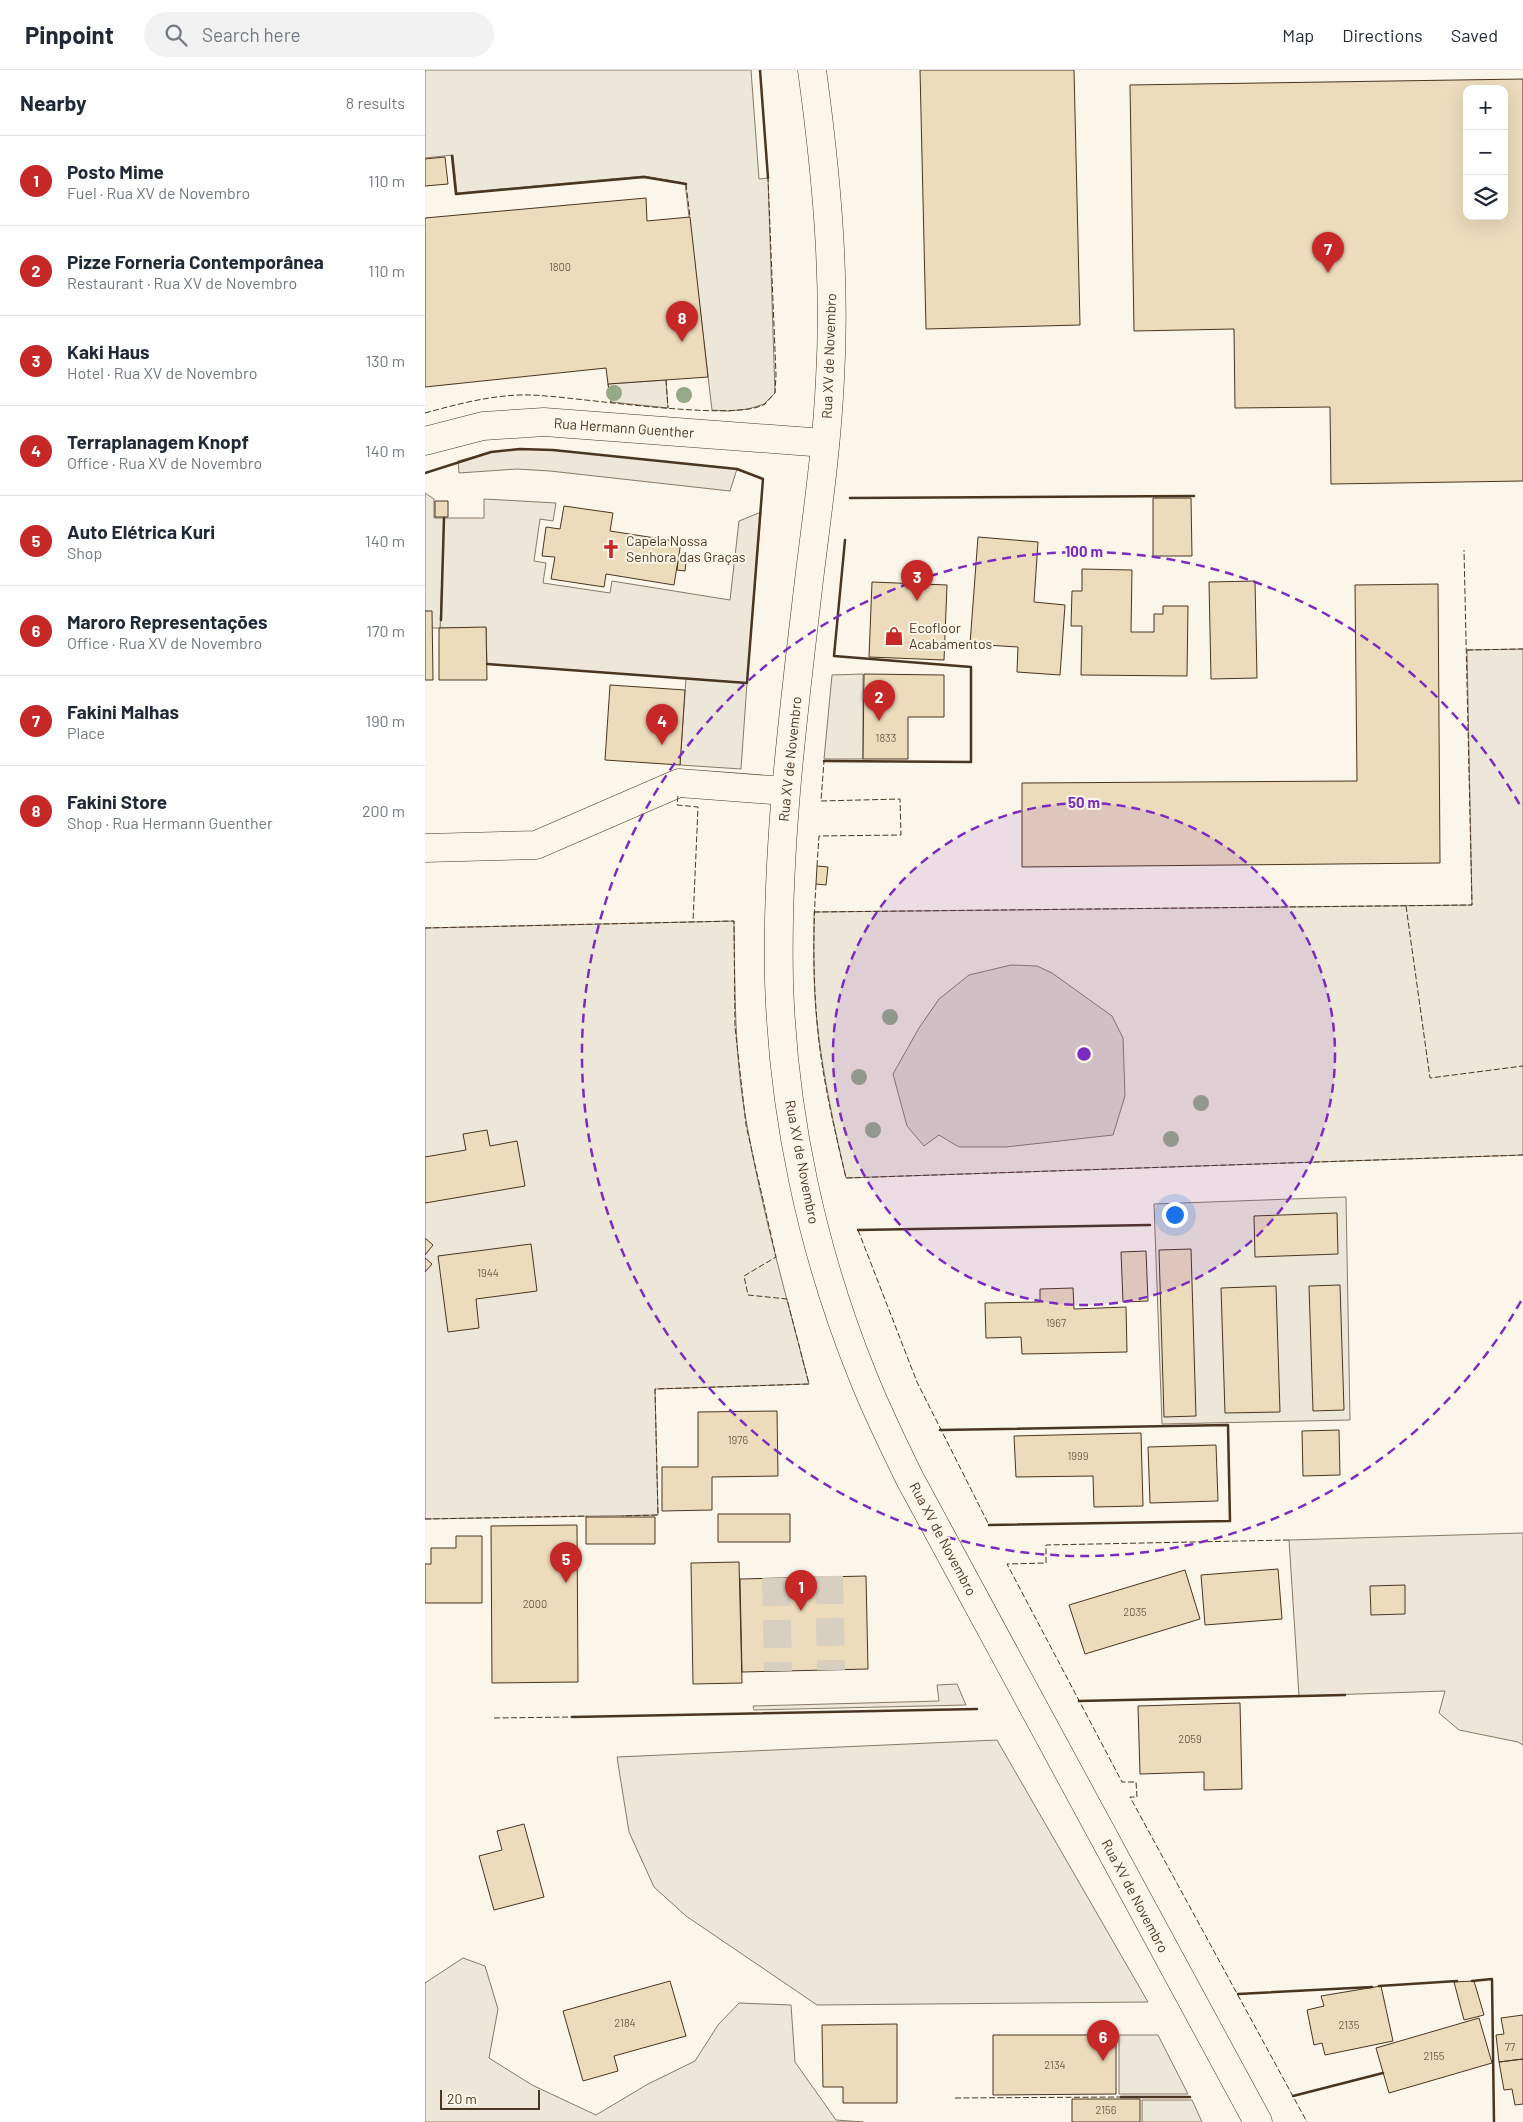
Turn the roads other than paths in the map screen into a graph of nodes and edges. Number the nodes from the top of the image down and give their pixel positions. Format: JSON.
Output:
{"nodes":[{"id":1,"x":812,"y":70,"type":"edge"},
{"id":2,"x":425,"y":441,"type":"edge"},
{"id":3,"x":825,"y":443,"type":"junction"},
{"id":4,"x":785,"y":790,"type":"junction"},
{"id":5,"x":425,"y":848,"type":"edge"},
{"id":6,"x":1258,"y":2122,"type":"edge"}],
"edges":[{"from":1,"to":3,"type":"main road","name":"Rua XV de Novembro"},
{"from":2,"to":3,"type":"main road","name":"Rua Hermann Guenther"},
{"from":3,"to":4,"type":"main road","name":"Rua XV de Novembro"},
{"from":4,"to":5,"type":"main road"},
{"from":4,"to":6,"type":"main road","name":"Rua XV de Novembro"}]}
